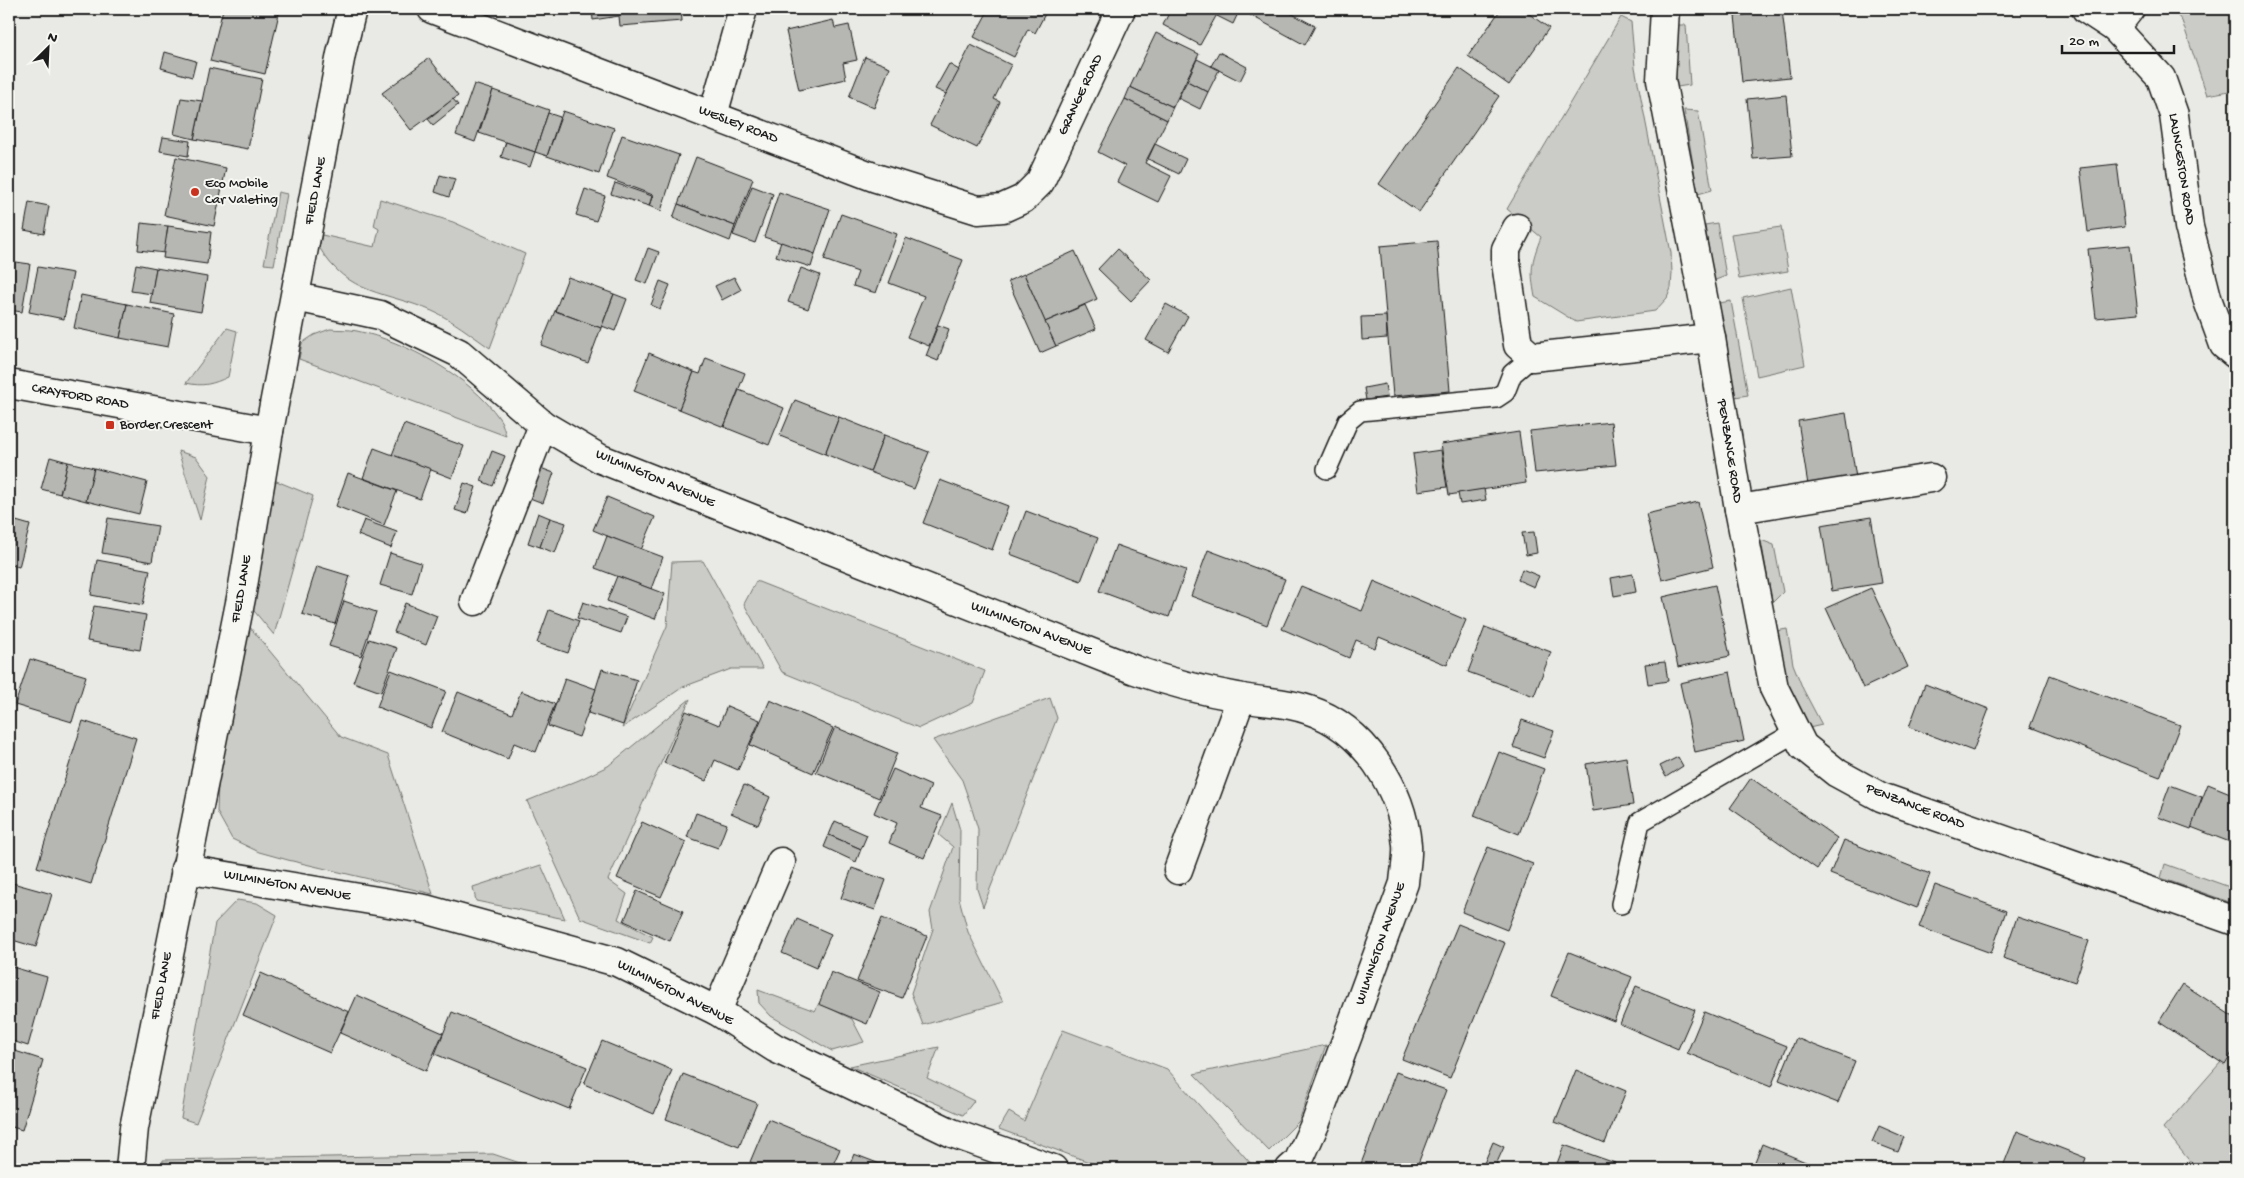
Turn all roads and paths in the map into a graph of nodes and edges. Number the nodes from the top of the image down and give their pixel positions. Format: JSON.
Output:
{"nodes":[{"id":1,"x":352,"y":9,"type":"edge"},
{"id":2,"x":432,"y":9,"type":"edge"},
{"id":3,"x":744,"y":9,"type":"edge"},
{"id":4,"x":1121,"y":9,"type":"edge"},
{"id":5,"x":1665,"y":9,"type":"edge"},
{"id":6,"x":2086,"y":9,"type":"edge"},
{"id":7,"x":2122,"y":19,"type":"edge"},
{"id":8,"x":713,"y":115,"type":"junction"},
{"id":9,"x":1040,"y":182,"type":"joint"},
{"id":10,"x":1517,"y":228,"type":"dead end"},
{"id":11,"x":296,"y":297,"type":"junction"},
{"id":12,"x":1711,"y":338,"type":"junction"},
{"id":13,"x":2235,"y":354,"type":"edge"},
{"id":14,"x":1532,"y":357,"type":"junction"},
{"id":15,"x":9,"y":384,"type":"edge"},
{"id":16,"x":543,"y":425,"type":"junction"},
{"id":17,"x":269,"y":431,"type":"junction"},
{"id":18,"x":1328,"y":469,"type":"dead end"},
{"id":19,"x":1931,"y":478,"type":"dead end"},
{"id":20,"x":1739,"y":509,"type":"junction"},
{"id":21,"x":476,"y":601,"type":"dead end"},
{"id":22,"x":1241,"y":698,"type":"junction"},
{"id":23,"x":1796,"y":732,"type":"junction"},
{"id":24,"x":781,"y":862,"type":"dead end"},
{"id":25,"x":186,"y":869,"type":"junction"},
{"id":26,"x":1178,"y":870,"type":"dead end"},
{"id":27,"x":1620,"y":904,"type":"dead end"},
{"id":28,"x":2235,"y":921,"type":"edge"},
{"id":29,"x":717,"y":1011,"type":"junction"},
{"id":30,"x":130,"y":1169,"type":"edge"},
{"id":31,"x":1053,"y":1169,"type":"edge"},
{"id":32,"x":1290,"y":1169,"type":"edge"}],
"edges":[{"from":1,"to":11,"type":"street","name":"FIELD LANE"},
{"from":2,"to":8,"type":"street","name":"WESLEY ROAD"},
{"from":3,"to":8,"type":"street"},
{"from":4,"to":9,"type":"street","name":"GRANGE ROAD"},
{"from":5,"to":12,"type":"street","name":"PENZANCE ROAD"},
{"from":6,"to":7,"type":"street","name":"LAUNCESTON ROAD"},
{"from":7,"to":13,"type":"street","name":"LAUNCESTON ROAD"},
{"from":8,"to":9,"type":"street","name":"WESLEY ROAD"},
{"from":10,"to":14,"type":"street"},
{"from":11,"to":16,"type":"street","name":"WILMINGTON AVENUE"},
{"from":11,"to":17,"type":"street","name":"FIELD LANE"},
{"from":12,"to":14,"type":"street"},
{"from":12,"to":20,"type":"street","name":"PENZANCE ROAD"},
{"from":14,"to":18,"type":"lane"},
{"from":15,"to":17,"type":"street","name":"CRAYFORD ROAD"},
{"from":16,"to":21,"type":"street"},
{"from":16,"to":22,"type":"street","name":"WILMINGTON AVENUE"},
{"from":17,"to":25,"type":"street","name":"FIELD LANE"},
{"from":19,"to":20,"type":"street"},
{"from":20,"to":23,"type":"street","name":"PENZANCE ROAD"},
{"from":22,"to":26,"type":"street"},
{"from":22,"to":32,"type":"street","name":"WILMINGTON AVENUE"},
{"from":23,"to":27,"type":"lane"},
{"from":23,"to":28,"type":"street","name":"PENZANCE ROAD"},
{"from":24,"to":29,"type":"street"},
{"from":25,"to":29,"type":"street","name":"WILMINGTON AVENUE"},
{"from":25,"to":30,"type":"street","name":"FIELD LANE"},
{"from":29,"to":31,"type":"street","name":"WILMINGTON AVENUE"}]}
